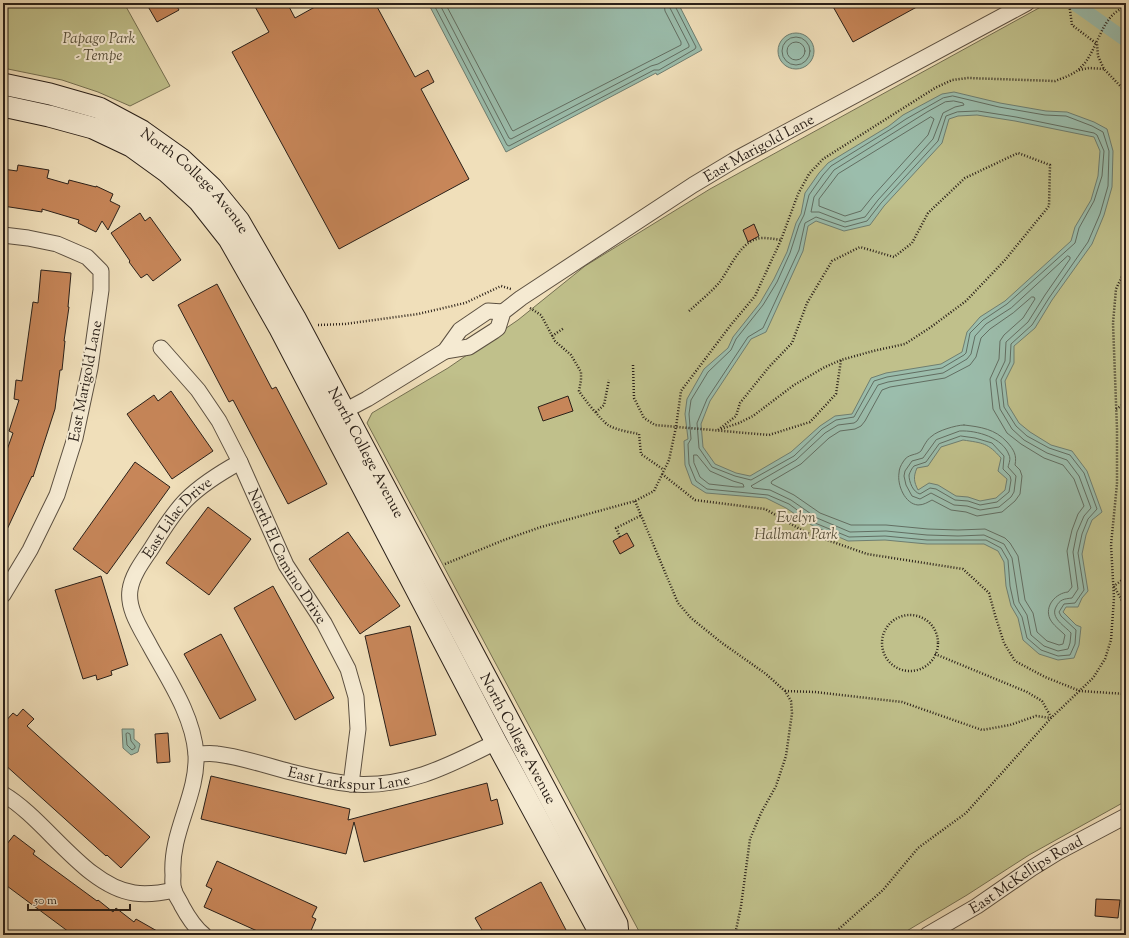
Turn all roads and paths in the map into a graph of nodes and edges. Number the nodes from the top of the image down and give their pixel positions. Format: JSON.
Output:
{"nodes":[{"id":1,"x":1027,"y":3,"type":"edge"},
{"id":2,"x":1069,"y":3,"type":"edge"},
{"id":3,"x":1126,"y":7,"type":"edge"},
{"id":4,"x":1096,"y":44,"type":"junction"},
{"id":5,"x":1104,"y":69,"type":"junction"},
{"id":6,"x":1078,"y":70,"type":"junction"},
{"id":7,"x":3,"y":84,"type":"edge"},
{"id":8,"x":1126,"y":92,"type":"edge"},
{"id":9,"x":3,"y":106,"type":"edge"},
{"id":10,"x":3,"y":235,"type":"edge"},
{"id":11,"x":781,"y":240,"type":"junction"},
{"id":12,"x":1126,"y":268,"type":"edge"},
{"id":13,"x":521,"y":298,"type":"junction"},
{"id":14,"x":689,"y":311,"type":"dead end"},
{"id":15,"x":295,"y":318,"type":"junction"},
{"id":16,"x":564,"y":328,"type":"dead end"},
{"id":17,"x":552,"y":336,"type":"junction"},
{"id":18,"x":161,"y":348,"type":"dead end"},
{"id":19,"x":841,"y":360,"type":"junction"},
{"id":20,"x":633,"y":365,"type":"dead end"},
{"id":21,"x":609,"y":380,"type":"dead end"},
{"id":22,"x":1126,"y":403,"type":"edge"},
{"id":23,"x":1116,"y":410,"type":"junction"},
{"id":24,"x":596,"y":412,"type":"junction"},
{"id":25,"x":336,"y":415,"type":"junction"},
{"id":26,"x":676,"y":427,"type":"junction"},
{"id":27,"x":718,"y":430,"type":"junction"},
{"id":28,"x":240,"y":462,"type":"junction"},
{"id":29,"x":664,"y":470,"type":"junction"},
{"id":30,"x":662,"y":474,"type":"junction"},
{"id":31,"x":635,"y":501,"type":"junction"},
{"id":32,"x":642,"y":515,"type":"junction"},
{"id":33,"x":620,"y":537,"type":"dead end"},
{"id":34,"x":429,"y":572,"type":"junction"},
{"id":35,"x":1126,"y":578,"type":"edge"},
{"id":36,"x":1114,"y":586,"type":"junction"},
{"id":37,"x":3,"y":595,"type":"edge"},
{"id":38,"x":1126,"y":608,"type":"edge"},
{"id":39,"x":935,"y":654,"type":"junction"},
{"id":40,"x":785,"y":691,"type":"junction"},
{"id":41,"x":1080,"y":691,"type":"junction"},
{"id":42,"x":1126,"y":694,"type":"edge"},
{"id":43,"x":1051,"y":718,"type":"junction"},
{"id":44,"x":496,"y":742,"type":"junction"},
{"id":45,"x":196,"y":754,"type":"junction"},
{"id":46,"x":351,"y":784,"type":"junction"},
{"id":47,"x":3,"y":794,"type":"edge"},
{"id":48,"x":1126,"y":816,"type":"edge"},
{"id":49,"x":174,"y":890,"type":"junction"},
{"id":50,"x":204,"y":935,"type":"edge"},
{"id":51,"x":601,"y":935,"type":"edge"},
{"id":52,"x":618,"y":935,"type":"edge"},
{"id":53,"x":735,"y":935,"type":"edge"},
{"id":54,"x":832,"y":935,"type":"edge"},
{"id":55,"x":927,"y":935,"type":"edge"}],
"edges":[{"from":1,"to":13,"type":"street","name":"East Marigold Lane"},
{"from":2,"to":4,"type":"path"},
{"from":3,"to":4,"type":"path"},
{"from":4,"to":5,"type":"path"},
{"from":4,"to":6,"type":"path"},
{"from":5,"to":6,"type":"path"},
{"from":5,"to":8,"type":"path"},
{"from":6,"to":11,"type":"path"},
{"from":7,"to":15,"type":"street","name":"North College Avenue"},
{"from":9,"to":25,"type":"street","name":"North College Avenue"},
{"from":10,"to":37,"type":"street","name":"East Marigold Lane"},
{"from":11,"to":14,"type":"path"},
{"from":11,"to":26,"type":"path"},
{"from":12,"to":23,"type":"path"},
{"from":13,"to":15,"type":"path"},
{"from":13,"to":17,"type":"path"},
{"from":13,"to":25,"type":"street","name":"East Marigold Lane"},
{"from":15,"to":25,"type":"street","name":"North College Avenue"},
{"from":16,"to":17,"type":"path"},
{"from":17,"to":24,"type":"path"},
{"from":18,"to":28,"type":"street","name":"North El Camino Drive"},
{"from":19,"to":27,"type":"path"},
{"from":19,"to":27,"type":"path"},
{"from":19,"to":27,"type":"path"},
{"from":20,"to":26,"type":"path"},
{"from":21,"to":24,"type":"path"},
{"from":22,"to":23,"type":"path"},
{"from":23,"to":36,"type":"path"},
{"from":24,"to":29,"type":"path"},
{"from":25,"to":34,"type":"street","name":"North College Avenue"},
{"from":25,"to":44,"type":"street","name":"North College Avenue"},
{"from":26,"to":27,"type":"path"},
{"from":26,"to":29,"type":"path"},
{"from":28,"to":45,"type":"street","name":"East Lilac Drive"},
{"from":28,"to":46,"type":"street","name":"North El Camino Drive"},
{"from":29,"to":30,"type":"path"},
{"from":30,"to":31,"type":"path"},
{"from":30,"to":41,"type":"path"},
{"from":31,"to":32,"type":"path"},
{"from":31,"to":34,"type":"path"},
{"from":32,"to":33,"type":"path"},
{"from":32,"to":40,"type":"path"},
{"from":34,"to":52,"type":"street","name":"North College Avenue"},
{"from":35,"to":36,"type":"path"},
{"from":36,"to":38,"type":"path"},
{"from":36,"to":41,"type":"path"},
{"from":39,"to":39,"type":"path"},
{"from":39,"to":43,"type":"path"},
{"from":40,"to":43,"type":"path"},
{"from":40,"to":53,"type":"path"},
{"from":41,"to":42,"type":"path"},
{"from":41,"to":43,"type":"path"},
{"from":43,"to":54,"type":"path"},
{"from":44,"to":46,"type":"street","name":"East Larkspur Lane"},
{"from":44,"to":51,"type":"street","name":"North College Avenue"},
{"from":45,"to":46,"type":"street","name":"East Larkspur Lane"},
{"from":45,"to":49,"type":"street"},
{"from":47,"to":49,"type":"street"},
{"from":48,"to":55,"type":"street","name":"East McKellips Road"},
{"from":49,"to":50,"type":"street"}]}
